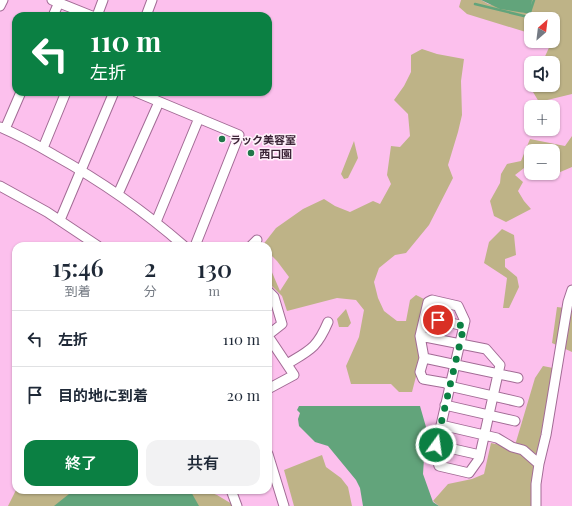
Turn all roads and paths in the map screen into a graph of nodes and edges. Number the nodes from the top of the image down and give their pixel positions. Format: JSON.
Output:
{"nodes":[{"id":1,"x":3,"y":0,"type":"edge"},
{"id":2,"x":103,"y":0,"type":"edge"},
{"id":3,"x":152,"y":0,"type":"edge"},
{"id":4,"x":57,"y":1,"type":"edge"},
{"id":5,"x":0,"y":6,"type":"edge"},
{"id":6,"x":54,"y":12,"type":"edge"},
{"id":7,"x":83,"y":12,"type":"edge"},
{"id":8,"x":98,"y":12,"type":"edge"},
{"id":9,"x":148,"y":12,"type":"edge"},
{"id":10,"x":19,"y":96,"type":"edge"},
{"id":11,"x":64,"y":96,"type":"edge"},
{"id":12,"x":112,"y":96,"type":"edge"},
{"id":13,"x":145,"y":96,"type":"edge"},
{"id":14,"x":159,"y":102,"type":"junction"},
{"id":15,"x":199,"y":118,"type":"junction"},
{"id":16,"x":3,"y":128,"type":"edge"},
{"id":17,"x":43,"y":148,"type":"junction"},
{"id":18,"x":81,"y":170,"type":"junction"},
{"id":19,"x":0,"y":186,"type":"edge"},
{"id":20,"x":118,"y":194,"type":"junction"},
{"id":21,"x":60,"y":220,"type":"junction"},
{"id":22,"x":156,"y":222,"type":"junction"},
{"id":23,"x":92,"y":242,"type":"edge"},
{"id":24,"x":179,"y":242,"type":"edge"},
{"id":25,"x":197,"y":242,"type":"edge"},
{"id":26,"x":572,"y":290,"type":"edge"},
{"id":27,"x":272,"y":295,"type":"edge"},
{"id":28,"x":425,"y":317,"type":"junction"},
{"id":29,"x":328,"y":322,"type":"dead end"},
{"id":30,"x":464,"y":326,"type":"junction"},
{"id":31,"x":272,"y":333,"type":"edge"},
{"id":32,"x":420,"y":336,"type":"junction"},
{"id":33,"x":272,"y":342,"type":"edge"},
{"id":34,"x":460,"y":345,"type":"junction"},
{"id":35,"x":424,"y":358,"type":"junction"},
{"id":36,"x":287,"y":364,"type":"junction"},
{"id":37,"x":456,"y":364,"type":"junction"},
{"id":38,"x":498,"y":374,"type":"junction"},
{"id":39,"x":518,"y":378,"type":"dead end"},
{"id":40,"x":449,"y":386,"type":"junction"},
{"id":41,"x":272,"y":387,"type":"edge"},
{"id":42,"x":494,"y":396,"type":"junction"},
{"id":43,"x":519,"y":402,"type":"dead end"},
{"id":44,"x":445,"y":405,"type":"junction"},
{"id":45,"x":489,"y":415,"type":"junction"},
{"id":46,"x":515,"y":420,"type":"dead end"},
{"id":47,"x":441,"y":425,"type":"junction"},
{"id":48,"x":484,"y":435,"type":"junction"},
{"id":49,"x":436,"y":445,"type":"junction"},
{"id":50,"x":480,"y":455,"type":"junction"},
{"id":51,"x":539,"y":464,"type":"junction"},
{"id":52,"x":272,"y":468,"type":"edge"},
{"id":53,"x":232,"y":494,"type":"edge"},
{"id":54,"x":237,"y":506,"type":"edge"},
{"id":55,"x":284,"y":506,"type":"edge"},
{"id":56,"x":536,"y":506,"type":"edge"}],
"edges":[{"from":1,"to":5,"type":"street"},
{"from":2,"to":8,"type":"street"},
{"from":3,"to":9,"type":"street"},
{"from":4,"to":6,"type":"street"},
{"from":4,"to":7,"type":"street"},
{"from":10,"to":16,"type":"street"},
{"from":11,"to":17,"type":"street"},
{"from":12,"to":18,"type":"street"},
{"from":13,"to":14,"type":"street"},
{"from":14,"to":15,"type":"street"},
{"from":14,"to":20,"type":"street"},
{"from":15,"to":22,"type":"street"},
{"from":15,"to":25,"type":"street"},
{"from":16,"to":17,"type":"street"},
{"from":17,"to":18,"type":"street"},
{"from":18,"to":20,"type":"street"},
{"from":18,"to":21,"type":"street"},
{"from":19,"to":21,"type":"street"},
{"from":20,"to":22,"type":"street"},
{"from":21,"to":23,"type":"street"},
{"from":22,"to":24,"type":"street"},
{"from":26,"to":51,"type":"street"},
{"from":27,"to":31,"type":"street"},
{"from":28,"to":30,"type":"street"},
{"from":28,"to":30,"type":"street"},
{"from":28,"to":32,"type":"street"},
{"from":29,"to":36,"type":"street"},
{"from":30,"to":34,"type":"street"},
{"from":32,"to":34,"type":"street"},
{"from":32,"to":35,"type":"street"},
{"from":33,"to":36,"type":"street"},
{"from":34,"to":37,"type":"street"},
{"from":34,"to":38,"type":"street"},
{"from":35,"to":37,"type":"street"},
{"from":35,"to":40,"type":"street"},
{"from":36,"to":41,"type":"street"},
{"from":37,"to":38,"type":"street"},
{"from":37,"to":40,"type":"street"},
{"from":38,"to":39,"type":"street"},
{"from":38,"to":42,"type":"street"},
{"from":40,"to":42,"type":"street"},
{"from":40,"to":44,"type":"street"},
{"from":42,"to":43,"type":"street"},
{"from":42,"to":45,"type":"street"},
{"from":44,"to":45,"type":"street"},
{"from":44,"to":47,"type":"street"},
{"from":45,"to":46,"type":"street"},
{"from":45,"to":48,"type":"street"},
{"from":47,"to":48,"type":"street"},
{"from":47,"to":49,"type":"street"},
{"from":48,"to":50,"type":"street"},
{"from":48,"to":51,"type":"street"},
{"from":49,"to":50,"type":"street"},
{"from":49,"to":50,"type":"street"},
{"from":51,"to":56,"type":"street"},
{"from":52,"to":55,"type":"street"},
{"from":53,"to":54,"type":"street"}]}
